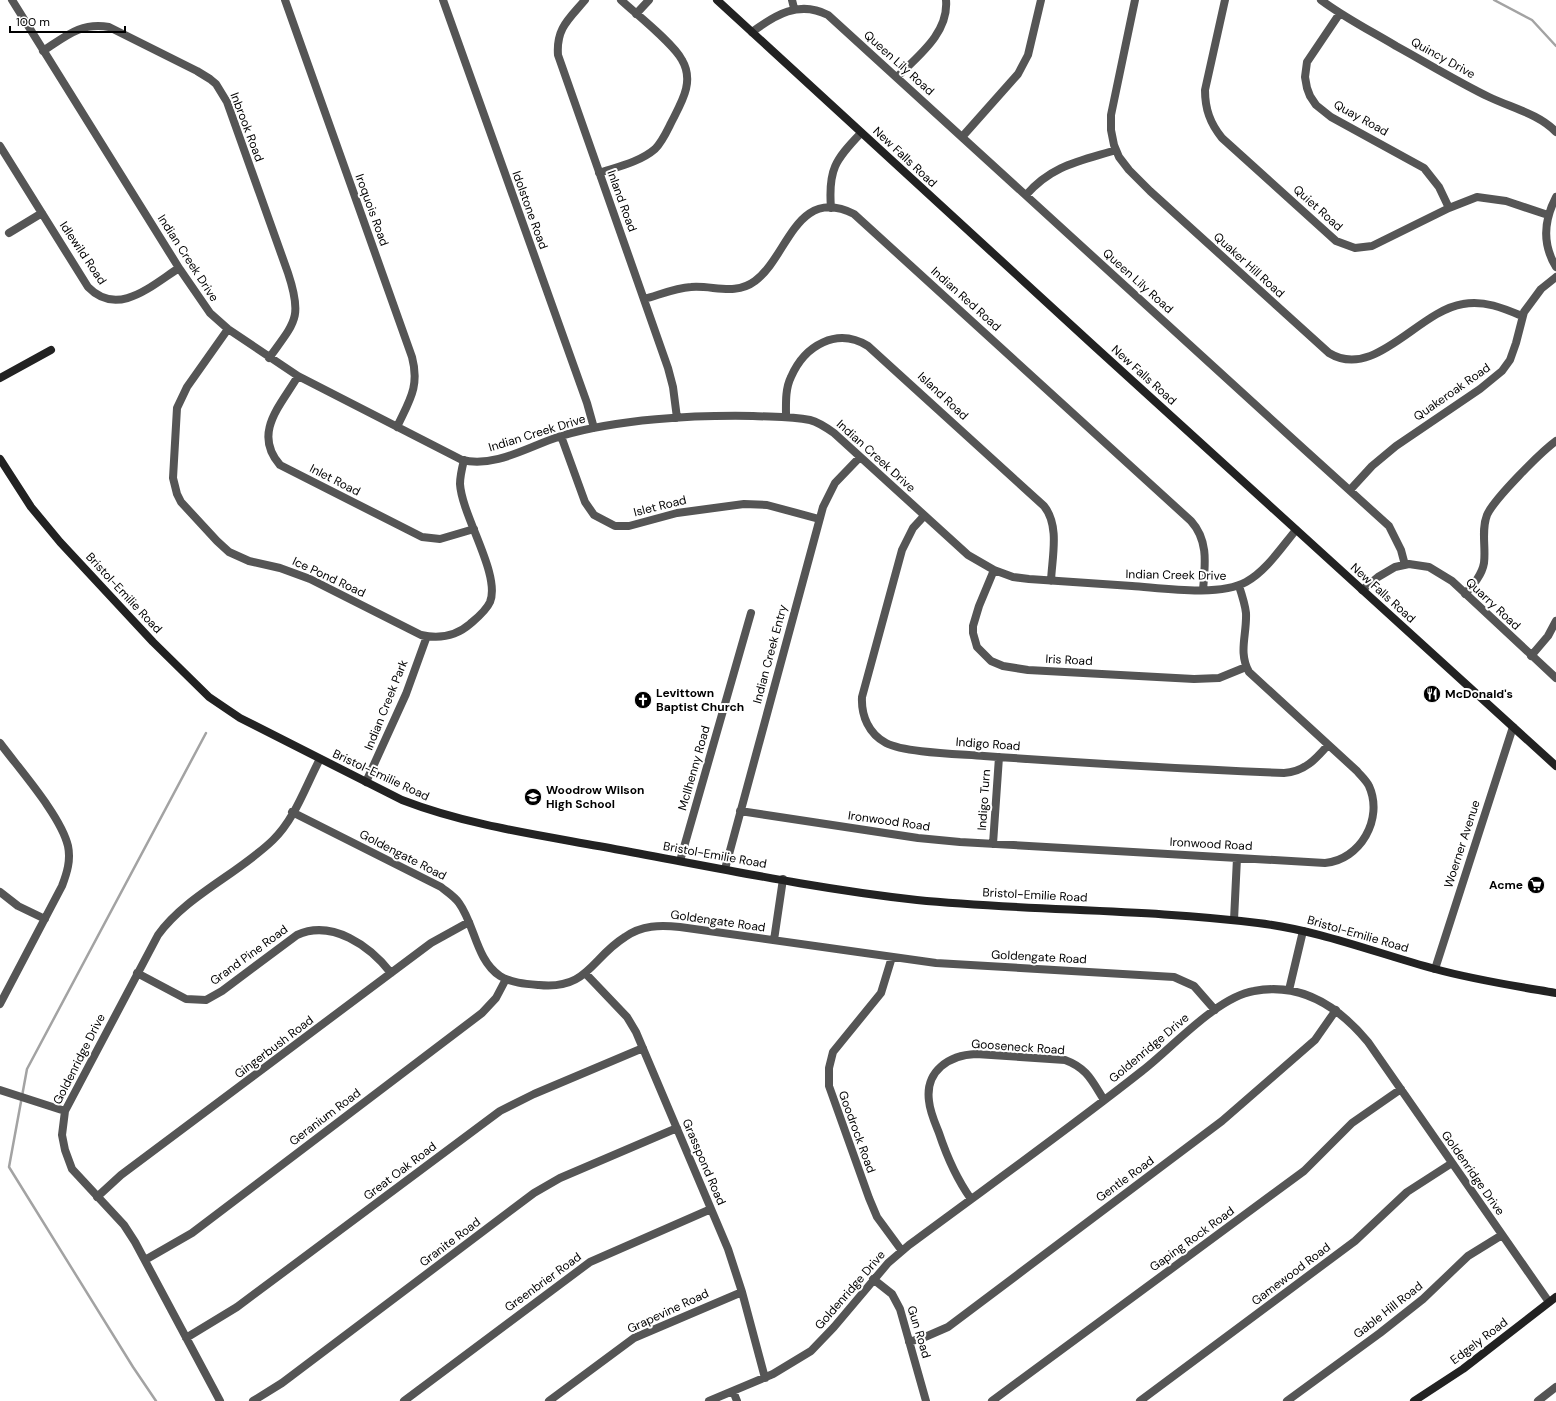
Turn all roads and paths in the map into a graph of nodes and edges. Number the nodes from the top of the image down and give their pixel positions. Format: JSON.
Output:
{"nodes":[{"id":1,"x":12,"y":0,"type":"edge"},
{"id":2,"x":285,"y":0,"type":"edge"},
{"id":3,"x":443,"y":0,"type":"edge"},
{"id":4,"x":585,"y":0,"type":"edge"},
{"id":5,"x":621,"y":0,"type":"edge"},
{"id":6,"x":649,"y":0,"type":"edge"},
{"id":7,"x":717,"y":0,"type":"edge"},
{"id":8,"x":946,"y":0,"type":"edge"},
{"id":9,"x":1041,"y":0,"type":"edge"},
{"id":10,"x":1135,"y":0,"type":"edge"},
{"id":11,"x":1225,"y":0,"type":"edge"},
{"id":12,"x":1321,"y":0,"type":"edge"},
{"id":13,"x":793,"y":4,"type":"edge"},
{"id":14,"x":1340,"y":13,"type":"junction"},
{"id":15,"x":636,"y":14,"type":"junction"},
{"id":16,"x":752,"y":32,"type":"junction"},
{"id":17,"x":43,"y":51,"type":"junction"},
{"id":18,"x":897,"y":77,"type":"junction"},
{"id":19,"x":1556,"y":132,"type":"edge"},
{"id":20,"x":861,"y":133,"type":"junction"},
{"id":21,"x":962,"y":137,"type":"junction"},
{"id":22,"x":0,"y":146,"type":"edge"},
{"id":23,"x":1116,"y":150,"type":"junction"},
{"id":24,"x":599,"y":173,"type":"junction"},
{"id":25,"x":1026,"y":195,"type":"junction"},
{"id":26,"x":1556,"y":197,"type":"edge"},
{"id":27,"x":832,"y":208,"type":"junction"},
{"id":28,"x":1449,"y":208,"type":"junction"},
{"id":29,"x":42,"y":212,"type":"junction"},
{"id":30,"x":1548,"y":215,"type":"junction"},
{"id":31,"x":9,"y":233,"type":"dead end"},
{"id":32,"x":1556,"y":267,"type":"edge"},
{"id":33,"x":179,"y":268,"type":"junction"},
{"id":34,"x":1556,"y":277,"type":"edge"},
{"id":35,"x":644,"y":299,"type":"junction"},
{"id":36,"x":1522,"y":316,"type":"junction"},
{"id":37,"x":228,"y":329,"type":"junction"},
{"id":38,"x":51,"y":350,"type":"dead end"},
{"id":39,"x":269,"y":358,"type":"junction"},
{"id":40,"x":298,"y":376,"type":"junction"},
{"id":41,"x":0,"y":378,"type":"edge"},
{"id":42,"x":786,"y":417,"type":"junction"},
{"id":43,"x":677,"y":418,"type":"junction"},
{"id":44,"x":397,"y":427,"type":"junction"},
{"id":45,"x":594,"y":428,"type":"junction"},
{"id":46,"x":561,"y":436,"type":"junction"},
{"id":47,"x":1556,"y":441,"type":"edge"},
{"id":48,"x":860,"y":457,"type":"junction"},
{"id":49,"x":0,"y":459,"type":"edge"},
{"id":50,"x":464,"y":460,"type":"junction"},
{"id":51,"x":1350,"y":490,"type":"junction"},
{"id":52,"x":924,"y":516,"type":"junction"},
{"id":53,"x":819,"y":519,"type":"junction"},
{"id":54,"x":474,"y":529,"type":"junction"},
{"id":55,"x":1296,"y":530,"type":"junction"},
{"id":56,"x":1405,"y":565,"type":"junction"},
{"id":57,"x":994,"y":570,"type":"junction"},
{"id":58,"x":1051,"y":581,"type":"junction"},
{"id":59,"x":1238,"y":586,"type":"junction"},
{"id":60,"x":1203,"y":590,"type":"junction"},
{"id":61,"x":1362,"y":590,"type":"junction"},
{"id":62,"x":1465,"y":594,"type":"junction"},
{"id":63,"x":751,"y":613,"type":"dead end"},
{"id":64,"x":1556,"y":621,"type":"edge"},
{"id":65,"x":427,"y":636,"type":"junction"},
{"id":66,"x":1531,"y":656,"type":"junction"},
{"id":67,"x":1246,"y":667,"type":"junction"},
{"id":68,"x":1556,"y":678,"type":"edge"},
{"id":69,"x":1513,"y":727,"type":"junction"},
{"id":70,"x":0,"y":743,"type":"edge"},
{"id":71,"x":1328,"y":745,"type":"junction"},
{"id":72,"x":999,"y":757,"type":"junction"},
{"id":73,"x":320,"y":759,"type":"junction"},
{"id":74,"x":1556,"y":766,"type":"edge"},
{"id":75,"x":366,"y":782,"type":"junction"},
{"id":76,"x":740,"y":811,"type":"junction"},
{"id":77,"x":292,"y":812,"type":"junction"},
{"id":78,"x":993,"y":844,"type":"junction"},
{"id":79,"x":1237,"y":858,"type":"junction"},
{"id":80,"x":680,"y":861,"type":"junction"},
{"id":81,"x":725,"y":869,"type":"junction"},
{"id":82,"x":783,"y":879,"type":"junction"},
{"id":83,"x":0,"y":892,"type":"edge"},
{"id":84,"x":45,"y":919,"type":"junction"},
{"id":85,"x":1234,"y":920,"type":"junction"},
{"id":86,"x":469,"y":922,"type":"junction"},
{"id":87,"x":1303,"y":931,"type":"junction"},
{"id":88,"x":774,"y":940,"type":"junction"},
{"id":89,"x":892,"y":957,"type":"junction"},
{"id":90,"x":1435,"y":969,"type":"junction"},
{"id":91,"x":137,"y":973,"type":"junction"},
{"id":92,"x":391,"y":973,"type":"junction"},
{"id":93,"x":586,"y":974,"type":"junction"},
{"id":94,"x":506,"y":979,"type":"junction"},
{"id":95,"x":1289,"y":990,"type":"junction"},
{"id":96,"x":1556,"y":993,"type":"edge"},
{"id":97,"x":1,"y":998,"type":"edge"},
{"id":98,"x":1215,"y":1010,"type":"junction"},
{"id":99,"x":1336,"y":1010,"type":"junction"},
{"id":100,"x":643,"y":1048,"type":"junction"},
{"id":101,"x":1401,"y":1089,"type":"junction"},
{"id":102,"x":0,"y":1090,"type":"edge"},
{"id":103,"x":1104,"y":1100,"type":"junction"},
{"id":104,"x":65,"y":1111,"type":"junction"},
{"id":105,"x":677,"y":1128,"type":"junction"},
{"id":106,"x":1452,"y":1163,"type":"junction"},
{"id":107,"x":97,"y":1197,"type":"junction"},
{"id":108,"x":971,"y":1199,"type":"junction"},
{"id":109,"x":711,"y":1209,"type":"junction"},
{"id":110,"x":1502,"y":1235,"type":"junction"},
{"id":111,"x":902,"y":1251,"type":"junction"},
{"id":112,"x":145,"y":1260,"type":"junction"},
{"id":113,"x":873,"y":1279,"type":"junction"},
{"id":114,"x":742,"y":1292,"type":"junction"},
{"id":115,"x":1556,"y":1297,"type":"edge"},
{"id":116,"x":1549,"y":1302,"type":"junction"},
{"id":117,"x":186,"y":1338,"type":"junction"},
{"id":118,"x":909,"y":1342,"type":"junction"},
{"id":119,"x":765,"y":1378,"type":"junction"},
{"id":120,"x":1556,"y":1387,"type":"edge"},
{"id":121,"x":733,"y":1391,"type":"junction"},
{"id":122,"x":220,"y":1401,"type":"edge"},
{"id":123,"x":253,"y":1401,"type":"edge"},
{"id":124,"x":404,"y":1401,"type":"edge"},
{"id":125,"x":549,"y":1401,"type":"edge"},
{"id":126,"x":709,"y":1401,"type":"edge"},
{"id":127,"x":737,"y":1401,"type":"edge"},
{"id":128,"x":926,"y":1401,"type":"edge"},
{"id":129,"x":992,"y":1401,"type":"edge"},
{"id":130,"x":1140,"y":1401,"type":"edge"},
{"id":131,"x":1287,"y":1401,"type":"edge"},
{"id":132,"x":1414,"y":1401,"type":"edge"},
{"id":133,"x":1538,"y":1401,"type":"edge"}],
"edges":[{"from":1,"to":17,"type":"street","name":"Indian Creek Drive"},
{"from":2,"to":44,"type":"street","name":"Iroquois Road"},
{"from":3,"to":45,"type":"street","name":"Idolstone Road"},
{"from":4,"to":24,"type":"street","name":"Inland Road"},
{"from":5,"to":15,"type":"street"},
{"from":6,"to":15,"type":"street"},
{"from":7,"to":16,"type":"street","name":"New Falls Road"},
{"from":8,"to":18,"type":"street"},
{"from":9,"to":21,"type":"street"},
{"from":10,"to":23,"type":"street","name":"Quaker Hill Road"},
{"from":11,"to":28,"type":"street","name":"Quiet Road"},
{"from":12,"to":14,"type":"street","name":"Quincy Drive"},
{"from":13,"to":16,"type":"street"},
{"from":13,"to":18,"type":"street","name":"Queen Lily Road"},
{"from":14,"to":19,"type":"street","name":"Quincy Drive"},
{"from":14,"to":28,"type":"street","name":"Quay Road"},
{"from":15,"to":24,"type":"street"},
{"from":16,"to":20,"type":"street","name":"New Falls Road"},
{"from":17,"to":33,"type":"street","name":"Indian Creek Drive"},
{"from":17,"to":39,"type":"street","name":"Inbrook Road"},
{"from":18,"to":21,"type":"street","name":"Queen Lily Road"},
{"from":20,"to":27,"type":"street"},
{"from":20,"to":55,"type":"street","name":"New Falls Road"},
{"from":21,"to":25,"type":"street","name":"Queen Lily Road"},
{"from":22,"to":29,"type":"street","name":"Idlewild Road"},
{"from":23,"to":25,"type":"street"},
{"from":23,"to":36,"type":"street","name":"Quaker Hill Road"},
{"from":24,"to":35,"type":"street","name":"Inland Road"},
{"from":25,"to":51,"type":"street","name":"Queen Lily Road"},
{"from":26,"to":30,"type":"street"},
{"from":27,"to":35,"type":"street","name":"Indian Red Road"},
{"from":27,"to":60,"type":"street","name":"Indian Red Road"},
{"from":28,"to":30,"type":"street","name":"Quiet Road"},
{"from":29,"to":31,"type":"street"},
{"from":29,"to":33,"type":"street","name":"Idlewild Road"},
{"from":30,"to":32,"type":"street"},
{"from":33,"to":37,"type":"street","name":"Indian Creek Drive"},
{"from":34,"to":36,"type":"street","name":"Quakeroak Road"},
{"from":35,"to":43,"type":"street","name":"Inland Road"},
{"from":36,"to":51,"type":"street","name":"Quakeroak Road"},
{"from":37,"to":39,"type":"street","name":"Indian Creek Drive"},
{"from":37,"to":65,"type":"street","name":"Ice Pond Road"},
{"from":38,"to":41,"type":"street"},
{"from":39,"to":40,"type":"street","name":"Indian Creek Drive"},
{"from":40,"to":44,"type":"street","name":"Indian Creek Drive"},
{"from":40,"to":54,"type":"street","name":"Inlet Road"},
{"from":42,"to":43,"type":"street","name":"Indian Creek Drive"},
{"from":42,"to":48,"type":"street","name":"Indian Creek Drive"},
{"from":42,"to":58,"type":"street","name":"Island Road"},
{"from":43,"to":45,"type":"street","name":"Indian Creek Drive"},
{"from":44,"to":50,"type":"street","name":"Indian Creek Drive"},
{"from":45,"to":46,"type":"street","name":"Indian Creek Drive"},
{"from":46,"to":50,"type":"street","name":"Indian Creek Drive"},
{"from":46,"to":53,"type":"street","name":"Islet Road"},
{"from":47,"to":62,"type":"street"},
{"from":48,"to":52,"type":"street","name":"Indian Creek Drive"},
{"from":48,"to":53,"type":"street","name":"Indian Creek Entry"},
{"from":49,"to":73,"type":"street","name":"Bristol-Emilie Road"},
{"from":50,"to":54,"type":"street","name":"Ice Pond Road"},
{"from":51,"to":56,"type":"street","name":"Queen Lily Road"},
{"from":52,"to":57,"type":"street","name":"Indian Creek Drive"},
{"from":52,"to":72,"type":"street","name":"Indigo Road"},
{"from":53,"to":76,"type":"street","name":"Indian Creek Entry"},
{"from":54,"to":65,"type":"street","name":"Ice Pond Road"},
{"from":55,"to":59,"type":"street","name":"Indian Creek Drive"},
{"from":55,"to":61,"type":"street","name":"New Falls Road"},
{"from":56,"to":61,"type":"street"},
{"from":56,"to":62,"type":"street","name":"Quarry Road"},
{"from":57,"to":58,"type":"street","name":"Indian Creek Drive"},
{"from":57,"to":67,"type":"street","name":"Iris Road"},
{"from":58,"to":60,"type":"street","name":"Indian Creek Drive"},
{"from":59,"to":60,"type":"street","name":"Indian Creek Drive"},
{"from":59,"to":67,"type":"street","name":"Ironwood Road"},
{"from":61,"to":69,"type":"street","name":"New Falls Road"},
{"from":62,"to":66,"type":"street","name":"Quarry Road"},
{"from":63,"to":80,"type":"street","name":"McIlhenny Road"},
{"from":64,"to":66,"type":"street"},
{"from":65,"to":75,"type":"street","name":"Indian Creek Park"},
{"from":66,"to":68,"type":"street","name":"Quarry Road"},
{"from":67,"to":71,"type":"street","name":"Ironwood Road"},
{"from":69,"to":74,"type":"street","name":"New Falls Road"},
{"from":69,"to":90,"type":"street","name":"Woerner Avenue"},
{"from":70,"to":84,"type":"street"},
{"from":71,"to":72,"type":"street","name":"Indigo Road"},
{"from":71,"to":79,"type":"street","name":"Ironwood Road"},
{"from":72,"to":78,"type":"street","name":"Indigo Turn"},
{"from":73,"to":75,"type":"street","name":"Bristol-Emilie Road"},
{"from":73,"to":77,"type":"street","name":"Goldenridge Drive"},
{"from":75,"to":80,"type":"street","name":"Bristol-Emilie Road"},
{"from":76,"to":78,"type":"street","name":"Ironwood Road"},
{"from":76,"to":81,"type":"street","name":"Indian Creek Entry"},
{"from":77,"to":86,"type":"street","name":"Goldengate Road"},
{"from":77,"to":91,"type":"street","name":"Goldenridge Drive"},
{"from":78,"to":79,"type":"street","name":"Ironwood Road"},
{"from":79,"to":85,"type":"street"},
{"from":80,"to":81,"type":"street","name":"Bristol-Emilie Road"},
{"from":81,"to":82,"type":"street","name":"Bristol-Emilie Road"},
{"from":82,"to":85,"type":"street","name":"Bristol-Emilie Road"},
{"from":82,"to":88,"type":"street"},
{"from":83,"to":84,"type":"street"},
{"from":84,"to":97,"type":"street"},
{"from":85,"to":87,"type":"street","name":"Bristol-Emilie Road"},
{"from":86,"to":92,"type":"street","name":"Gingerbush Road"},
{"from":86,"to":94,"type":"street","name":"Goldengate Road"},
{"from":87,"to":90,"type":"street","name":"Bristol-Emilie Road"},
{"from":87,"to":95,"type":"street"},
{"from":88,"to":89,"type":"street","name":"Goldengate Road"},
{"from":88,"to":93,"type":"street","name":"Goldengate Road"},
{"from":89,"to":98,"type":"street","name":"Goldengate Road"},
{"from":89,"to":111,"type":"street","name":"Goodrock Road"},
{"from":90,"to":96,"type":"street","name":"Bristol-Emilie Road"},
{"from":91,"to":92,"type":"street","name":"Grand Pine Road"},
{"from":91,"to":104,"type":"street","name":"Goldenridge Drive"},
{"from":92,"to":107,"type":"street","name":"Gingerbush Road"},
{"from":93,"to":94,"type":"street","name":"Goldengate Road"},
{"from":93,"to":100,"type":"street","name":"Grasspond Road"},
{"from":94,"to":112,"type":"street","name":"Geranium Road"},
{"from":95,"to":98,"type":"street","name":"Goldenridge Drive"},
{"from":95,"to":99,"type":"street","name":"Goldenridge Drive"},
{"from":98,"to":103,"type":"street","name":"Goldenridge Drive"},
{"from":99,"to":101,"type":"street","name":"Goldenridge Drive"},
{"from":99,"to":118,"type":"street","name":"Gentle Road"},
{"from":100,"to":105,"type":"street","name":"Grasspond Road"},
{"from":100,"to":117,"type":"street","name":"Great Oak Road"},
{"from":101,"to":106,"type":"street","name":"Goldenridge Drive"},
{"from":101,"to":129,"type":"street","name":"Gaping Rock Road"},
{"from":102,"to":104,"type":"street"},
{"from":103,"to":108,"type":"street","name":"Goldenridge Drive"},
{"from":103,"to":108,"type":"street","name":"Gooseneck Road"},
{"from":104,"to":107,"type":"street","name":"Goldenridge Drive"},
{"from":105,"to":109,"type":"street","name":"Grasspond Road"},
{"from":105,"to":123,"type":"street","name":"Granite Road"},
{"from":106,"to":110,"type":"street","name":"Goldenridge Drive"},
{"from":106,"to":130,"type":"street","name":"Gamewood Road"},
{"from":107,"to":112,"type":"street","name":"Goldenridge Drive"},
{"from":108,"to":111,"type":"street","name":"Goldenridge Drive"},
{"from":109,"to":114,"type":"street","name":"Grasspond Road"},
{"from":109,"to":124,"type":"street","name":"Greenbrier Road"},
{"from":110,"to":116,"type":"street","name":"Goldenridge Drive"},
{"from":110,"to":131,"type":"street","name":"Gable Hill Road"},
{"from":111,"to":113,"type":"street","name":"Goldenridge Drive"},
{"from":112,"to":117,"type":"street","name":"Goldenridge Drive"},
{"from":113,"to":118,"type":"street","name":"Gun Road"},
{"from":113,"to":119,"type":"street","name":"Goldenridge Drive"},
{"from":114,"to":119,"type":"street","name":"Grasspond Road"},
{"from":114,"to":125,"type":"street","name":"Grapevine Road"},
{"from":115,"to":116,"type":"street","name":"Edgely Road"},
{"from":116,"to":132,"type":"street","name":"Edgely Road"},
{"from":117,"to":122,"type":"street","name":"Goldenridge Drive"},
{"from":118,"to":128,"type":"street","name":"Gun Road"},
{"from":119,"to":121,"type":"street","name":"Goldenridge Drive"},
{"from":120,"to":133,"type":"street"},
{"from":121,"to":126,"type":"street","name":"Goldenridge Drive"},
{"from":121,"to":127,"type":"street"}]}
